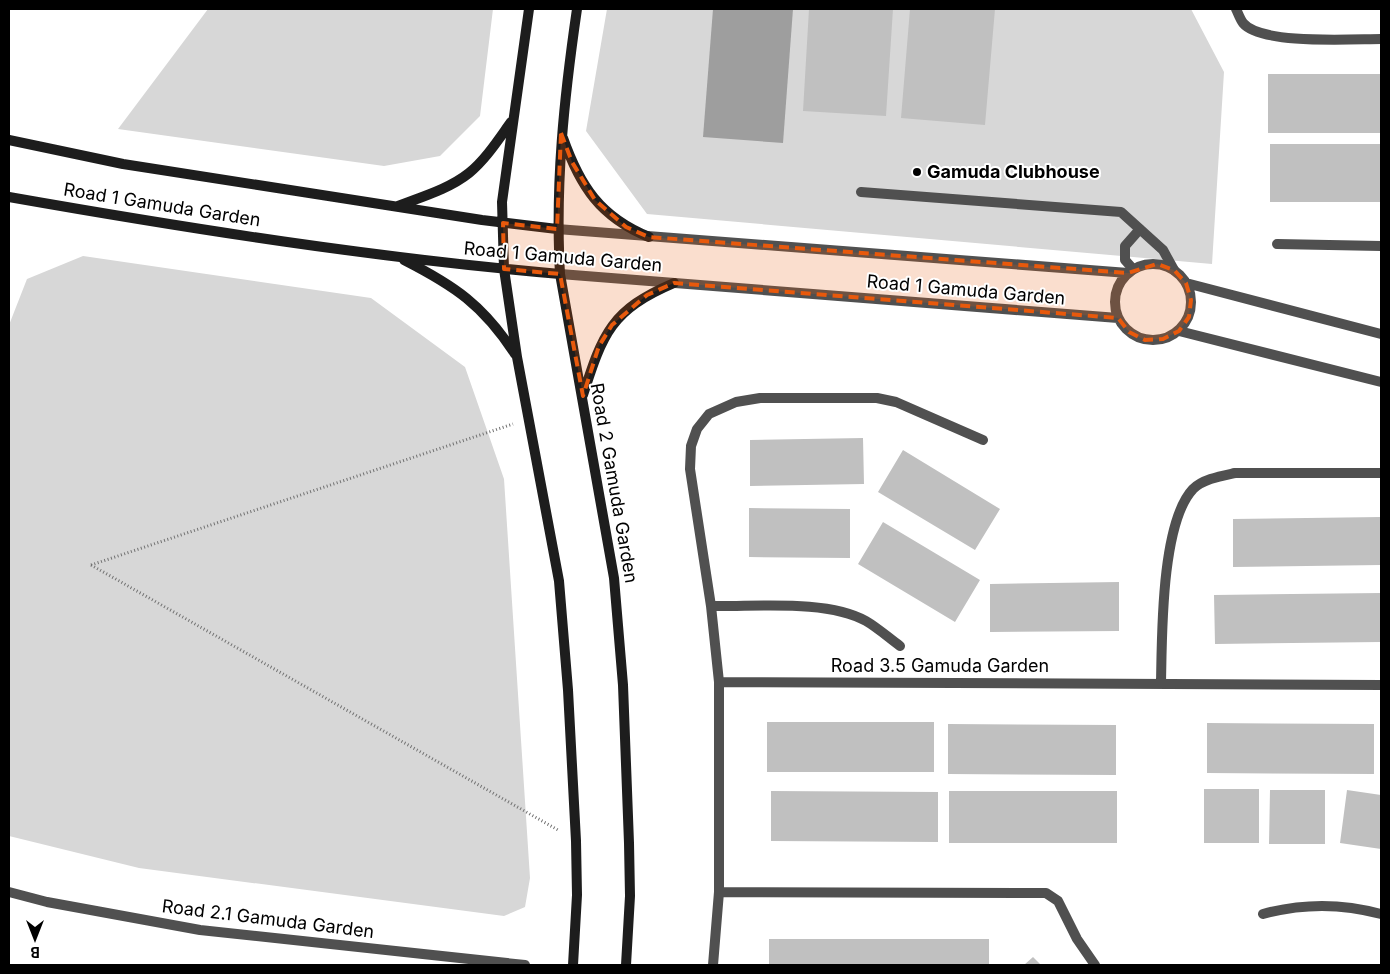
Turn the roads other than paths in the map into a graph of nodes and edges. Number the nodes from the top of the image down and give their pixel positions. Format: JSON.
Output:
{"nodes":[{"id":1,"x":529,"y":9,"type":"edge"},
{"id":2,"x":577,"y":9,"type":"edge"},
{"id":3,"x":1236,"y":9,"type":"edge"},
{"id":4,"x":1381,"y":39,"type":"edge"},
{"id":5,"x":512,"y":121,"type":"junction"},
{"id":6,"x":561,"y":133,"type":"junction"},
{"id":7,"x":9,"y":140,"type":"edge"},
{"id":8,"x":861,"y":192,"type":"dead end"},
{"id":9,"x":9,"y":197,"type":"edge"},
{"id":10,"x":397,"y":206,"type":"junction"},
{"id":11,"x":502,"y":222,"type":"junction"},
{"id":12,"x":558,"y":228,"type":"junction"},
{"id":13,"x":1140,"y":228,"type":"junction"},
{"id":14,"x":649,"y":237,"type":"junction"},
{"id":15,"x":1277,"y":244,"type":"dead end"},
{"id":16,"x":1381,"y":246,"type":"edge"},
{"id":17,"x":396,"y":256,"type":"junction"},
{"id":18,"x":504,"y":269,"type":"junction"},
{"id":19,"x":1174,"y":270,"type":"junction"},
{"id":20,"x":1131,"y":271,"type":"junction"},
{"id":21,"x":560,"y":274,"type":"junction"},
{"id":22,"x":674,"y":283,"type":"junction"},
{"id":23,"x":1186,"y":283,"type":"junction"},
{"id":24,"x":1118,"y":318,"type":"junction"},
{"id":25,"x":1179,"y":331,"type":"junction"},
{"id":26,"x":1381,"y":334,"type":"edge"},
{"id":27,"x":517,"y":357,"type":"junction"},
{"id":28,"x":1380,"y":379,"type":"edge"},
{"id":29,"x":583,"y":396,"type":"junction"},
{"id":30,"x":983,"y":440,"type":"dead end"},
{"id":31,"x":1381,"y":473,"type":"edge"},
{"id":32,"x":711,"y":606,"type":"junction"},
{"id":33,"x":900,"y":646,"type":"dead end"},
{"id":34,"x":718,"y":682,"type":"junction"},
{"id":35,"x":1161,"y":683,"type":"junction"},
{"id":36,"x":1381,"y":685,"type":"edge"},
{"id":37,"x":9,"y":892,"type":"edge"},
{"id":38,"x":718,"y":892,"type":"junction"},
{"id":39,"x":1263,"y":914,"type":"dead end"},
{"id":40,"x":1381,"y":914,"type":"edge"},
{"id":41,"x":525,"y":965,"type":"edge"},
{"id":42,"x":573,"y":965,"type":"edge"},
{"id":43,"x":626,"y":965,"type":"edge"},
{"id":44,"x":713,"y":965,"type":"edge"},
{"id":45,"x":1095,"y":965,"type":"edge"}],
"edges":[{"from":1,"to":5,"type":"street"},
{"from":2,"to":6,"type":"street","name":"Road 2 Gamuda Garden"},
{"from":3,"to":4,"type":"street"},
{"from":5,"to":10,"type":"street"},
{"from":5,"to":11,"type":"street"},
{"from":6,"to":12,"type":"street","name":"Road 2 Gamuda Garden"},
{"from":6,"to":14,"type":"street"},
{"from":7,"to":10,"type":"street","name":"Road 1 Gamuda Garden"},
{"from":8,"to":13,"type":"street"},
{"from":9,"to":17,"type":"street","name":"Road 1 Gamuda Garden"},
{"from":10,"to":11,"type":"street","name":"Road 1 Gamuda Garden"},
{"from":11,"to":12,"type":"street","name":"Road 1 Gamuda Garden"},
{"from":11,"to":18,"type":"street"},
{"from":12,"to":14,"type":"street","name":"Road 1 Gamuda Garden"},
{"from":12,"to":21,"type":"street","name":"Road 2 Gamuda Garden"},
{"from":13,"to":19,"type":"street"},
{"from":13,"to":20,"type":"street"},
{"from":14,"to":20,"type":"street","name":"Road 1 Gamuda Garden"},
{"from":15,"to":16,"type":"street"},
{"from":17,"to":18,"type":"street","name":"Road 1 Gamuda Garden"},
{"from":17,"to":27,"type":"street"},
{"from":18,"to":21,"type":"street","name":"Road 1 Gamuda Garden"},
{"from":18,"to":27,"type":"street"},
{"from":19,"to":20,"type":"street"},
{"from":19,"to":23,"type":"street"},
{"from":20,"to":24,"type":"street"},
{"from":21,"to":22,"type":"street","name":"Road 1 Gamuda Garden"},
{"from":21,"to":29,"type":"street","name":"Road 2 Gamuda Garden"},
{"from":22,"to":24,"type":"street","name":"Road 1 Gamuda Garden"},
{"from":22,"to":29,"type":"street"},
{"from":23,"to":25,"type":"street"},
{"from":23,"to":26,"type":"street"},
{"from":24,"to":25,"type":"street"},
{"from":25,"to":28,"type":"street"},
{"from":27,"to":42,"type":"street"},
{"from":29,"to":43,"type":"street","name":"Road 2 Gamuda Garden"},
{"from":30,"to":32,"type":"street"},
{"from":31,"to":35,"type":"street"},
{"from":32,"to":33,"type":"street","name":"Road 3.5 Gamuda Garden"},
{"from":32,"to":34,"type":"street"},
{"from":34,"to":35,"type":"street","name":"Road 3.5 Gamuda Garden"},
{"from":34,"to":38,"type":"street"},
{"from":35,"to":36,"type":"street","name":"Road 3.5 Gamuda Garden"},
{"from":37,"to":41,"type":"street","name":"Road 2.1 Gamuda Garden"},
{"from":38,"to":44,"type":"street"},
{"from":38,"to":45,"type":"street"},
{"from":39,"to":40,"type":"street"}]}
